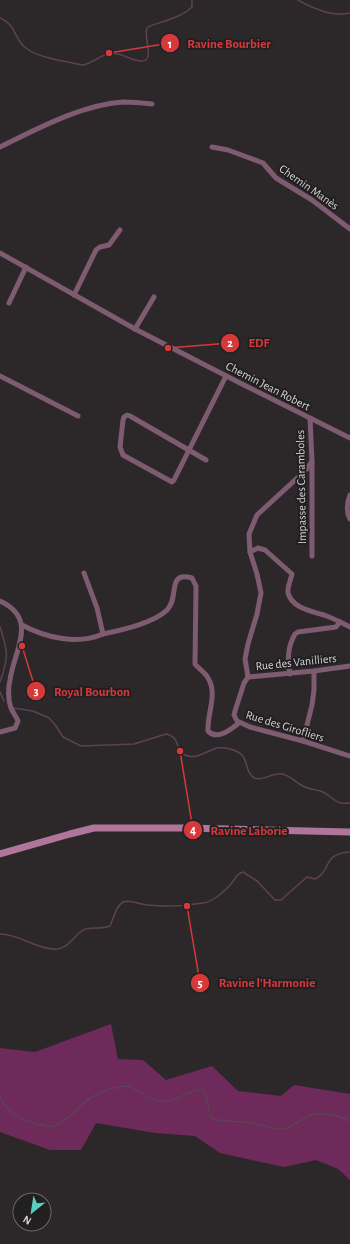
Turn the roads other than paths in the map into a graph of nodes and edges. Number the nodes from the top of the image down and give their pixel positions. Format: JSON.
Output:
{"nodes":[{"id":1,"x":152,"y":104,"type":"dead end"},
{"id":2,"x":0,"y":147,"type":"edge"},
{"id":3,"x":212,"y":147,"type":"dead end"},
{"id":4,"x":350,"y":229,"type":"edge"},
{"id":5,"x":120,"y":230,"type":"dead end"},
{"id":6,"x":0,"y":253,"type":"edge"},
{"id":7,"x":26,"y":267,"type":"junction"},
{"id":8,"x":74,"y":295,"type":"junction"},
{"id":9,"x":154,"y":297,"type":"dead end"},
{"id":10,"x":9,"y":303,"type":"dead end"},
{"id":11,"x":136,"y":329,"type":"junction"},
{"id":12,"x":0,"y":376,"type":"edge"},
{"id":13,"x":226,"y":376,"type":"junction"},
{"id":14,"x":78,"y":416,"type":"dead end"},
{"id":15,"x":310,"y":418,"type":"junction"},
{"id":16,"x":350,"y":438,"type":"edge"},
{"id":17,"x":189,"y":449,"type":"junction"},
{"id":18,"x":206,"y":460,"type":"dead end"},
{"id":19,"x":312,"y":461,"type":"junction"},
{"id":20,"x":350,"y":495,"type":"edge"},
{"id":21,"x":350,"y":519,"type":"edge"},
{"id":22,"x":250,"y":552,"type":"junction"},
{"id":23,"x":312,"y":556,"type":"dead end"},
{"id":24,"x":84,"y":573,"type":"dead end"},
{"id":25,"x":0,"y":602,"type":"edge"},
{"id":26,"x":340,"y":622,"type":"junction"},
{"id":27,"x":22,"y":625,"type":"junction"},
{"id":28,"x":350,"y":627,"type":"edge"},
{"id":29,"x":104,"y":634,"type":"junction"},
{"id":30,"x":350,"y":666,"type":"edge"},
{"id":31,"x":314,"y":671,"type":"junction"},
{"id":32,"x":290,"y":674,"type":"junction"},
{"id":33,"x":248,"y":677,"type":"junction"},
{"id":34,"x":239,"y":723,"type":"junction"},
{"id":35,"x":0,"y":732,"type":"edge"},
{"id":36,"x":303,"y":742,"type":"junction"},
{"id":37,"x":350,"y":756,"type":"edge"},
{"id":38,"x":350,"y":832,"type":"edge"},
{"id":39,"x":0,"y":854,"type":"edge"}],
"edges":[{"from":1,"to":2,"type":"street"},
{"from":3,"to":4,"type":"street","name":"Chemin Manès"},
{"from":5,"to":8,"type":"street"},
{"from":6,"to":7,"type":"street","name":"Chemin Jean Robert"},
{"from":7,"to":8,"type":"street","name":"Chemin Jean Robert"},
{"from":7,"to":10,"type":"street"},
{"from":8,"to":11,"type":"street","name":"Chemin Jean Robert"},
{"from":9,"to":11,"type":"street"},
{"from":11,"to":13,"type":"street","name":"Chemin Jean Robert"},
{"from":12,"to":14,"type":"street"},
{"from":13,"to":15,"type":"street","name":"Chemin Jean Robert"},
{"from":13,"to":17,"type":"street"},
{"from":15,"to":16,"type":"street","name":"Chemin Jean Robert"},
{"from":15,"to":19,"type":"street","name":"Impasse des Caramboles"},
{"from":17,"to":17,"type":"street"},
{"from":17,"to":18,"type":"street"},
{"from":19,"to":22,"type":"street","name":"Rue des Vanilliers"},
{"from":19,"to":23,"type":"street","name":"Impasse des Caramboles"},
{"from":20,"to":21,"type":"street"},
{"from":22,"to":26,"type":"street"},
{"from":22,"to":33,"type":"street","name":"Rue des Vanilliers"},
{"from":24,"to":29,"type":"street"},
{"from":25,"to":27,"type":"street"},
{"from":26,"to":28,"type":"street"},
{"from":26,"to":32,"type":"street"},
{"from":27,"to":29,"type":"street"},
{"from":27,"to":35,"type":"street"},
{"from":29,"to":34,"type":"street"},
{"from":30,"to":31,"type":"street","name":"Rue des Vanilliers"},
{"from":31,"to":32,"type":"street","name":"Rue des Vanilliers"},
{"from":31,"to":36,"type":"street"},
{"from":32,"to":33,"type":"street","name":"Rue des Vanilliers"},
{"from":33,"to":34,"type":"street","name":"Rue des Girofliers"},
{"from":34,"to":36,"type":"street","name":"Rue des Girofliers"},
{"from":36,"to":37,"type":"street","name":"Rue des Girofliers"},
{"from":38,"to":39,"type":"street"}]}
